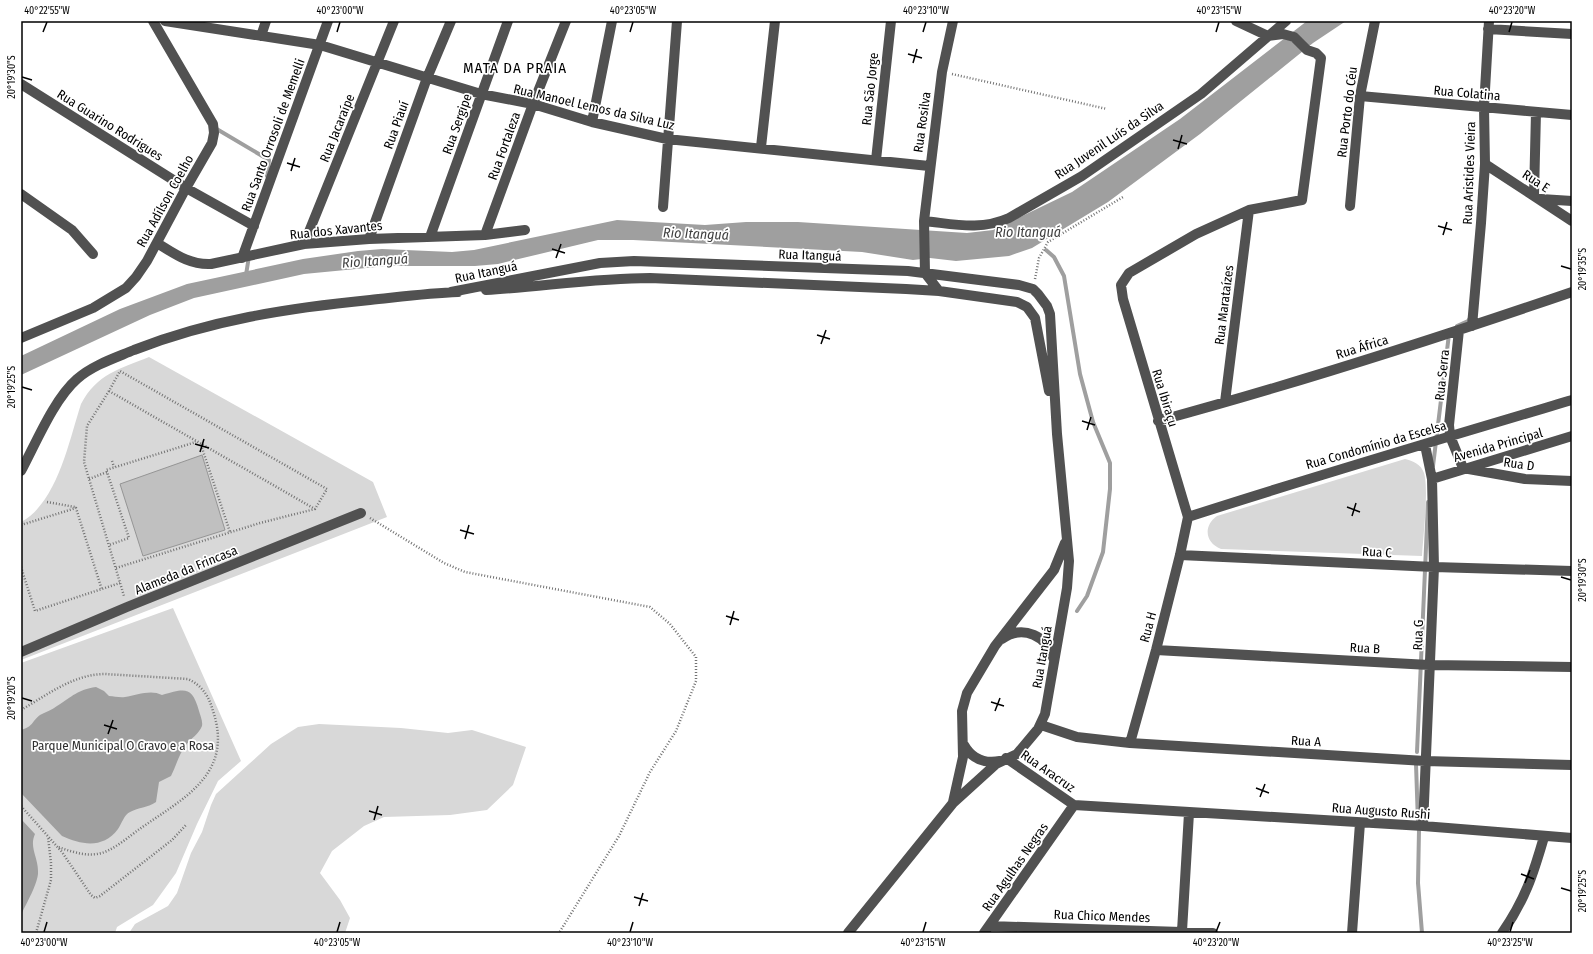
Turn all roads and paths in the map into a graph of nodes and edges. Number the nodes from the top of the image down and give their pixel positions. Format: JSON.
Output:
{"nodes":[{"id":1,"x":153,"y":21,"type":"edge"},
{"id":2,"x":165,"y":21,"type":"edge"},
{"id":3,"x":266,"y":21,"type":"edge"},
{"id":4,"x":328,"y":21,"type":"edge"},
{"id":5,"x":394,"y":21,"type":"edge"},
{"id":6,"x":451,"y":21,"type":"edge"},
{"id":7,"x":508,"y":21,"type":"edge"},
{"id":8,"x":566,"y":21,"type":"edge"},
{"id":9,"x":612,"y":21,"type":"edge"},
{"id":10,"x":677,"y":21,"type":"edge"},
{"id":11,"x":775,"y":21,"type":"edge"},
{"id":12,"x":891,"y":21,"type":"edge"},
{"id":13,"x":953,"y":21,"type":"edge"},
{"id":14,"x":1236,"y":21,"type":"edge"},
{"id":15,"x":1286,"y":21,"type":"edge"},
{"id":16,"x":1375,"y":21,"type":"edge"},
{"id":17,"x":1488,"y":25,"type":"edge"},
{"id":18,"x":1572,"y":34,"type":"edge"},
{"id":19,"x":262,"y":36,"type":"junction"},
{"id":20,"x":1268,"y":36,"type":"junction"},
{"id":21,"x":320,"y":45,"type":"junction"},
{"id":22,"x":378,"y":63,"type":"junction"},
{"id":23,"x":942,"y":72,"type":"junction"},
{"id":24,"x":427,"y":78,"type":"junction"},
{"id":25,"x":21,"y":84,"type":"edge"},
{"id":26,"x":481,"y":94,"type":"junction"},
{"id":27,"x":1360,"y":96,"type":"junction"},
{"id":28,"x":533,"y":104,"type":"junction"},
{"id":29,"x":1484,"y":107,"type":"junction"},
{"id":30,"x":1107,"y":109,"type":"dead end"},
{"id":31,"x":1536,"y":112,"type":"junction"},
{"id":32,"x":1572,"y":115,"type":"edge"},
{"id":33,"x":592,"y":122,"type":"junction"},
{"id":34,"x":667,"y":138,"type":"junction"},
{"id":35,"x":761,"y":147,"type":"junction"},
{"id":36,"x":876,"y":160,"type":"junction"},
{"id":37,"x":1484,"y":164,"type":"junction"},
{"id":38,"x":929,"y":166,"type":"junction"},
{"id":39,"x":186,"y":188,"type":"junction"},
{"id":40,"x":21,"y":194,"type":"edge"},
{"id":41,"x":1123,"y":197,"type":"dead end"},
{"id":42,"x":1536,"y":197,"type":"junction"},
{"id":43,"x":1572,"y":201,"type":"edge"},
{"id":44,"x":1350,"y":206,"type":"dead end"},
{"id":45,"x":663,"y":207,"type":"dead end"},
{"id":46,"x":1249,"y":210,"type":"junction"},
{"id":47,"x":1572,"y":221,"type":"edge"},
{"id":48,"x":924,"y":225,"type":"junction"},
{"id":49,"x":254,"y":226,"type":"junction"},
{"id":50,"x":525,"y":230,"type":"dead end"},
{"id":51,"x":485,"y":235,"type":"junction"},
{"id":52,"x":430,"y":237,"type":"junction"},
{"id":53,"x":368,"y":239,"type":"junction"},
{"id":54,"x":157,"y":243,"type":"junction"},
{"id":55,"x":304,"y":244,"type":"junction"},
{"id":56,"x":93,"y":254,"type":"dead end"},
{"id":57,"x":242,"y":258,"type":"junction"},
{"id":58,"x":925,"y":273,"type":"junction"},
{"id":59,"x":1033,"y":289,"type":"junction"},
{"id":60,"x":451,"y":292,"type":"junction"},
{"id":61,"x":939,"y":292,"type":"junction"},
{"id":62,"x":1572,"y":292,"type":"edge"},
{"id":63,"x":1472,"y":326,"type":"junction"},
{"id":64,"x":1459,"y":330,"type":"junction"},
{"id":65,"x":21,"y":338,"type":"edge"},
{"id":66,"x":109,"y":391,"type":"junction"},
{"id":67,"x":1572,"y":400,"type":"edge"},
{"id":68,"x":1225,"y":402,"type":"junction"},
{"id":69,"x":1158,"y":420,"type":"junction"},
{"id":70,"x":1057,"y":434,"type":"junction"},
{"id":71,"x":1450,"y":436,"type":"junction"},
{"id":72,"x":1572,"y":436,"type":"edge"},
{"id":73,"x":197,"y":442,"type":"junction"},
{"id":74,"x":201,"y":444,"type":"junction"},
{"id":75,"x":1425,"y":445,"type":"junction"},
{"id":76,"x":112,"y":461,"type":"dead end"},
{"id":77,"x":114,"y":467,"type":"junction"},
{"id":78,"x":1463,"y":468,"type":"junction"},
{"id":79,"x":21,"y":471,"type":"edge"},
{"id":80,"x":107,"y":472,"type":"junction"},
{"id":81,"x":1432,"y":478,"type":"junction"},
{"id":82,"x":89,"y":479,"type":"junction"},
{"id":83,"x":1572,"y":481,"type":"edge"},
{"id":84,"x":47,"y":502,"type":"dead end"},
{"id":85,"x":76,"y":508,"type":"junction"},
{"id":86,"x":315,"y":509,"type":"junction"},
{"id":87,"x":361,"y":513,"type":"joint"},
{"id":88,"x":1188,"y":517,"type":"junction"},
{"id":89,"x":21,"y":525,"type":"edge"},
{"id":90,"x":230,"y":532,"type":"junction"},
{"id":91,"x":1067,"y":537,"type":"junction"},
{"id":92,"x":109,"y":545,"type":"junction"},
{"id":93,"x":1180,"y":555,"type":"junction"},
{"id":94,"x":21,"y":567,"type":"edge"},
{"id":95,"x":116,"y":568,"type":"junction"},
{"id":96,"x":1434,"y":568,"type":"junction"},
{"id":97,"x":1572,"y":571,"type":"edge"},
{"id":98,"x":120,"y":583,"type":"junction"},
{"id":99,"x":102,"y":590,"type":"junction"},
{"id":100,"x":127,"y":607,"type":"junction"},
{"id":101,"x":995,"y":646,"type":"junction"},
{"id":102,"x":1156,"y":650,"type":"junction"},
{"id":103,"x":21,"y":652,"type":"edge"},
{"id":104,"x":1054,"y":660,"type":"junction"},
{"id":105,"x":1429,"y":665,"type":"junction"},
{"id":106,"x":1572,"y":667,"type":"edge"},
{"id":107,"x":21,"y":710,"type":"edge"},
{"id":108,"x":1041,"y":725,"type":"junction"},
{"id":109,"x":1130,"y":743,"type":"junction"},
{"id":110,"x":964,"y":745,"type":"junction"},
{"id":111,"x":1003,"y":760,"type":"junction"},
{"id":112,"x":1426,"y":761,"type":"junction"},
{"id":113,"x":1572,"y":765,"type":"edge"},
{"id":114,"x":953,"y":804,"type":"junction"},
{"id":115,"x":1074,"y":805,"type":"junction"},
{"id":116,"x":21,"y":806,"type":"edge"},
{"id":117,"x":1189,"y":813,"type":"junction"},
{"id":118,"x":1360,"y":822,"type":"junction"},
{"id":119,"x":186,"y":825,"type":"dead end"},
{"id":120,"x":1423,"y":826,"type":"junction"},
{"id":121,"x":48,"y":836,"type":"junction"},
{"id":122,"x":1544,"y":837,"type":"junction"},
{"id":123,"x":1572,"y":838,"type":"edge"},
{"id":124,"x":58,"y":847,"type":"junction"},
{"id":125,"x":987,"y":929,"type":"edge"},
{"id":126,"x":1182,"y":931,"type":"junction"},
{"id":127,"x":36,"y":933,"type":"edge"},
{"id":128,"x":559,"y":933,"type":"edge"},
{"id":129,"x":848,"y":933,"type":"edge"},
{"id":130,"x":1213,"y":933,"type":"edge"},
{"id":131,"x":1352,"y":933,"type":"edge"},
{"id":132,"x":1502,"y":933,"type":"edge"}],
"edges":[{"from":1,"to":39,"type":"street","name":"Rua Adílson Coelho"},
{"from":2,"to":19,"type":"street","name":"Rua Manoel Lemos da Silva Luz"},
{"from":3,"to":19,"type":"street"},
{"from":4,"to":21,"type":"street","name":"Rua Santo Orrosoli de Memelli"},
{"from":5,"to":22,"type":"street","name":"Rua Jacaraípe"},
{"from":6,"to":24,"type":"street","name":"Rua Piauí"},
{"from":7,"to":26,"type":"street","name":"Rua Sergipe"},
{"from":8,"to":28,"type":"street","name":"Rua Fortaleza"},
{"from":9,"to":33,"type":"street"},
{"from":10,"to":34,"type":"street"},
{"from":11,"to":35,"type":"street"},
{"from":12,"to":36,"type":"street","name":"Rua São Jorge"},
{"from":13,"to":23,"type":"street","name":"Rua Rosilva"},
{"from":14,"to":20,"type":"street"},
{"from":15,"to":20,"type":"street","name":"Rua Juvenil Luís da Silva"},
{"from":16,"to":27,"type":"street","name":"Rua Porto do Céu"},
{"from":17,"to":18,"type":"street"},
{"from":17,"to":29,"type":"street","name":"Rua Aristides Vieira"},
{"from":19,"to":21,"type":"street","name":"Rua Manoel Lemos da Silva Luz"},
{"from":20,"to":46,"type":"street"},
{"from":20,"to":48,"type":"street","name":"Rua Juvenil Luís da Silva"},
{"from":21,"to":22,"type":"street","name":"Rua Manoel Lemos da Silva Luz"},
{"from":21,"to":49,"type":"street","name":"Rua Santo Orrosoli de Memelli"},
{"from":22,"to":24,"type":"street","name":"Rua Manoel Lemos da Silva Luz"},
{"from":22,"to":55,"type":"street","name":"Rua Jacaraípe"},
{"from":23,"to":30,"type":"path"},
{"from":23,"to":38,"type":"street","name":"Rua Rosilva"},
{"from":24,"to":26,"type":"street","name":"Rua Manoel Lemos da Silva Luz"},
{"from":24,"to":53,"type":"street","name":"Rua Piauí"},
{"from":25,"to":39,"type":"street","name":"Rua Guarino Rodrigues"},
{"from":26,"to":28,"type":"street","name":"Rua Manoel Lemos da Silva Luz"},
{"from":26,"to":52,"type":"street","name":"Rua Sergipe"},
{"from":27,"to":29,"type":"street","name":"Rua Colatina"},
{"from":27,"to":44,"type":"street","name":"Rua Porto do Céu"},
{"from":28,"to":33,"type":"street","name":"Rua Manoel Lemos da Silva Luz"},
{"from":28,"to":51,"type":"street","name":"Rua Fortaleza"},
{"from":29,"to":31,"type":"street","name":"Rua Colatina"},
{"from":29,"to":37,"type":"street","name":"Rua Aristides Vieira"},
{"from":31,"to":32,"type":"street","name":"Rua Colatina"},
{"from":31,"to":42,"type":"street"},
{"from":33,"to":34,"type":"street","name":"Rua Manoel Lemos da Silva Luz"},
{"from":34,"to":35,"type":"street","name":"Rua Manoel Lemos da Silva Luz"},
{"from":34,"to":45,"type":"street"},
{"from":35,"to":36,"type":"street","name":"Rua Manoel Lemos da Silva Luz"},
{"from":36,"to":38,"type":"street","name":"Rua Manoel Lemos da Silva Luz"},
{"from":37,"to":42,"type":"street","name":"Rua E"},
{"from":37,"to":63,"type":"street","name":"Rua Aristides Vieira"},
{"from":38,"to":48,"type":"street","name":"Rua Rosilva"},
{"from":39,"to":49,"type":"street","name":"Rua Guarino Rodrigues"},
{"from":39,"to":54,"type":"street","name":"Rua Adílson Coelho"},
{"from":40,"to":56,"type":"street"},
{"from":41,"to":59,"type":"path"},
{"from":42,"to":43,"type":"street"},
{"from":42,"to":47,"type":"street","name":"Rua E"},
{"from":46,"to":68,"type":"street","name":"Rua Marataízes"},
{"from":46,"to":69,"type":"street","name":"Rua Ibiraçu"},
{"from":48,"to":58,"type":"street","name":"Rua Rosilva"},
{"from":49,"to":57,"type":"street","name":"Rua Santo Orrosoli de Memelli"},
{"from":50,"to":51,"type":"street","name":"Rua dos Xavantes"},
{"from":51,"to":52,"type":"street","name":"Rua dos Xavantes"},
{"from":52,"to":53,"type":"street","name":"Rua dos Xavantes"},
{"from":53,"to":55,"type":"street","name":"Rua dos Xavantes"},
{"from":54,"to":57,"type":"street","name":"Rua dos Xavantes"},
{"from":54,"to":65,"type":"street","name":"Rua Adílson Coelho"},
{"from":55,"to":57,"type":"street","name":"Rua dos Xavantes"},
{"from":58,"to":59,"type":"street","name":"Rua Itanguá"},
{"from":58,"to":60,"type":"street","name":"Rua Itanguá"},
{"from":58,"to":61,"type":"street"},
{"from":59,"to":70,"type":"street","name":"Rua Itanguá"},
{"from":60,"to":61,"type":"street","name":"Rua Itanguá"},
{"from":60,"to":79,"type":"street"},
{"from":61,"to":70,"type":"street","name":"Rua Itanguá"},
{"from":62,"to":63,"type":"street","name":"Rua África"},
{"from":63,"to":64,"type":"street","name":"Rua África"},
{"from":64,"to":68,"type":"street","name":"Rua África"},
{"from":64,"to":71,"type":"street","name":"Rua Serra"},
{"from":66,"to":73,"type":"path"},
{"from":66,"to":82,"type":"path"},
{"from":66,"to":86,"type":"path"},
{"from":67,"to":71,"type":"street","name":"Rua Condomínio da Escelsa"},
{"from":68,"to":69,"type":"street","name":"Rua África"},
{"from":69,"to":88,"type":"street","name":"Rua Ibiraçu"},
{"from":70,"to":91,"type":"street","name":"Rua Itanguá"},
{"from":71,"to":75,"type":"street","name":"Rua Condomínio da Escelsa"},
{"from":71,"to":78,"type":"street","name":"Rua Serra"},
{"from":72,"to":78,"type":"street","name":"Avenida Principal"},
{"from":73,"to":74,"type":"path"},
{"from":73,"to":77,"type":"path"},
{"from":74,"to":86,"type":"path"},
{"from":74,"to":90,"type":"path"},
{"from":75,"to":81,"type":"street","name":"Rua G"},
{"from":75,"to":88,"type":"street","name":"Rua Condomínio da Escelsa"},
{"from":76,"to":77,"type":"path"},
{"from":77,"to":80,"type":"path"},
{"from":78,"to":81,"type":"street","name":"Avenida Principal"},
{"from":78,"to":83,"type":"street","name":"Rua D"},
{"from":80,"to":82,"type":"path"},
{"from":80,"to":92,"type":"path"},
{"from":81,"to":96,"type":"street","name":"Rua G"},
{"from":82,"to":92,"type":"path"},
{"from":84,"to":85,"type":"path"},
{"from":85,"to":89,"type":"path"},
{"from":85,"to":99,"type":"path"},
{"from":86,"to":90,"type":"path"},
{"from":87,"to":100,"type":"street","name":"Alameda da Frincasa"},
{"from":87,"to":128,"type":"path"},
{"from":88,"to":93,"type":"street","name":"Rua H"},
{"from":90,"to":95,"type":"path"},
{"from":91,"to":101,"type":"street","name":"Rua Itanguá"},
{"from":91,"to":104,"type":"street","name":"Rua Itanguá"},
{"from":92,"to":95,"type":"path"},
{"from":93,"to":96,"type":"street","name":"Rua C"},
{"from":93,"to":102,"type":"street","name":"Rua H"},
{"from":94,"to":99,"type":"path"},
{"from":95,"to":98,"type":"path"},
{"from":96,"to":97,"type":"street","name":"Rua C"},
{"from":96,"to":105,"type":"street","name":"Rua G"},
{"from":98,"to":99,"type":"path"},
{"from":98,"to":100,"type":"path"},
{"from":100,"to":103,"type":"street","name":"Alameda da Frincasa"},
{"from":101,"to":104,"type":"street"},
{"from":101,"to":110,"type":"street","name":"Rua Itanguá"},
{"from":102,"to":105,"type":"street","name":"Rua B"},
{"from":102,"to":109,"type":"street","name":"Rua H"},
{"from":104,"to":108,"type":"street","name":"Rua Itanguá"},
{"from":105,"to":106,"type":"street","name":"Rua B"},
{"from":105,"to":112,"type":"street","name":"Rua G"},
{"from":107,"to":124,"type":"path"},
{"from":108,"to":109,"type":"street","name":"Rua A"},
{"from":108,"to":111,"type":"street","name":"Rua Itanguá"},
{"from":109,"to":112,"type":"street","name":"Rua A"},
{"from":110,"to":111,"type":"street"},
{"from":110,"to":114,"type":"street","name":"Rua Itanguá"},
{"from":111,"to":114,"type":"street","name":"Rua Itanguá"},
{"from":111,"to":115,"type":"street","name":"Rua Aracruz"},
{"from":112,"to":113,"type":"street","name":"Rua A"},
{"from":112,"to":120,"type":"street","name":"Rua G"},
{"from":114,"to":129,"type":"street","name":"Rua Itanguá"},
{"from":115,"to":117,"type":"street","name":"Rua Augusto Rushi"},
{"from":115,"to":125,"type":"street","name":"Rua Agulhas Negras"},
{"from":116,"to":121,"type":"path"},
{"from":117,"to":118,"type":"street","name":"Rua Augusto Rushi"},
{"from":117,"to":126,"type":"street"},
{"from":118,"to":120,"type":"street","name":"Rua Augusto Rushi"},
{"from":118,"to":131,"type":"street"},
{"from":119,"to":124,"type":"path"},
{"from":120,"to":122,"type":"street","name":"Rua Augusto Rushi"},
{"from":121,"to":124,"type":"path"},
{"from":121,"to":127,"type":"path"},
{"from":122,"to":123,"type":"street","name":"Rua Augusto Rushi"},
{"from":122,"to":132,"type":"street"},
{"from":125,"to":126,"type":"street","name":"Rua Chico Mendes"},
{"from":126,"to":130,"type":"street","name":"Rua Chico Mendes"}]}
